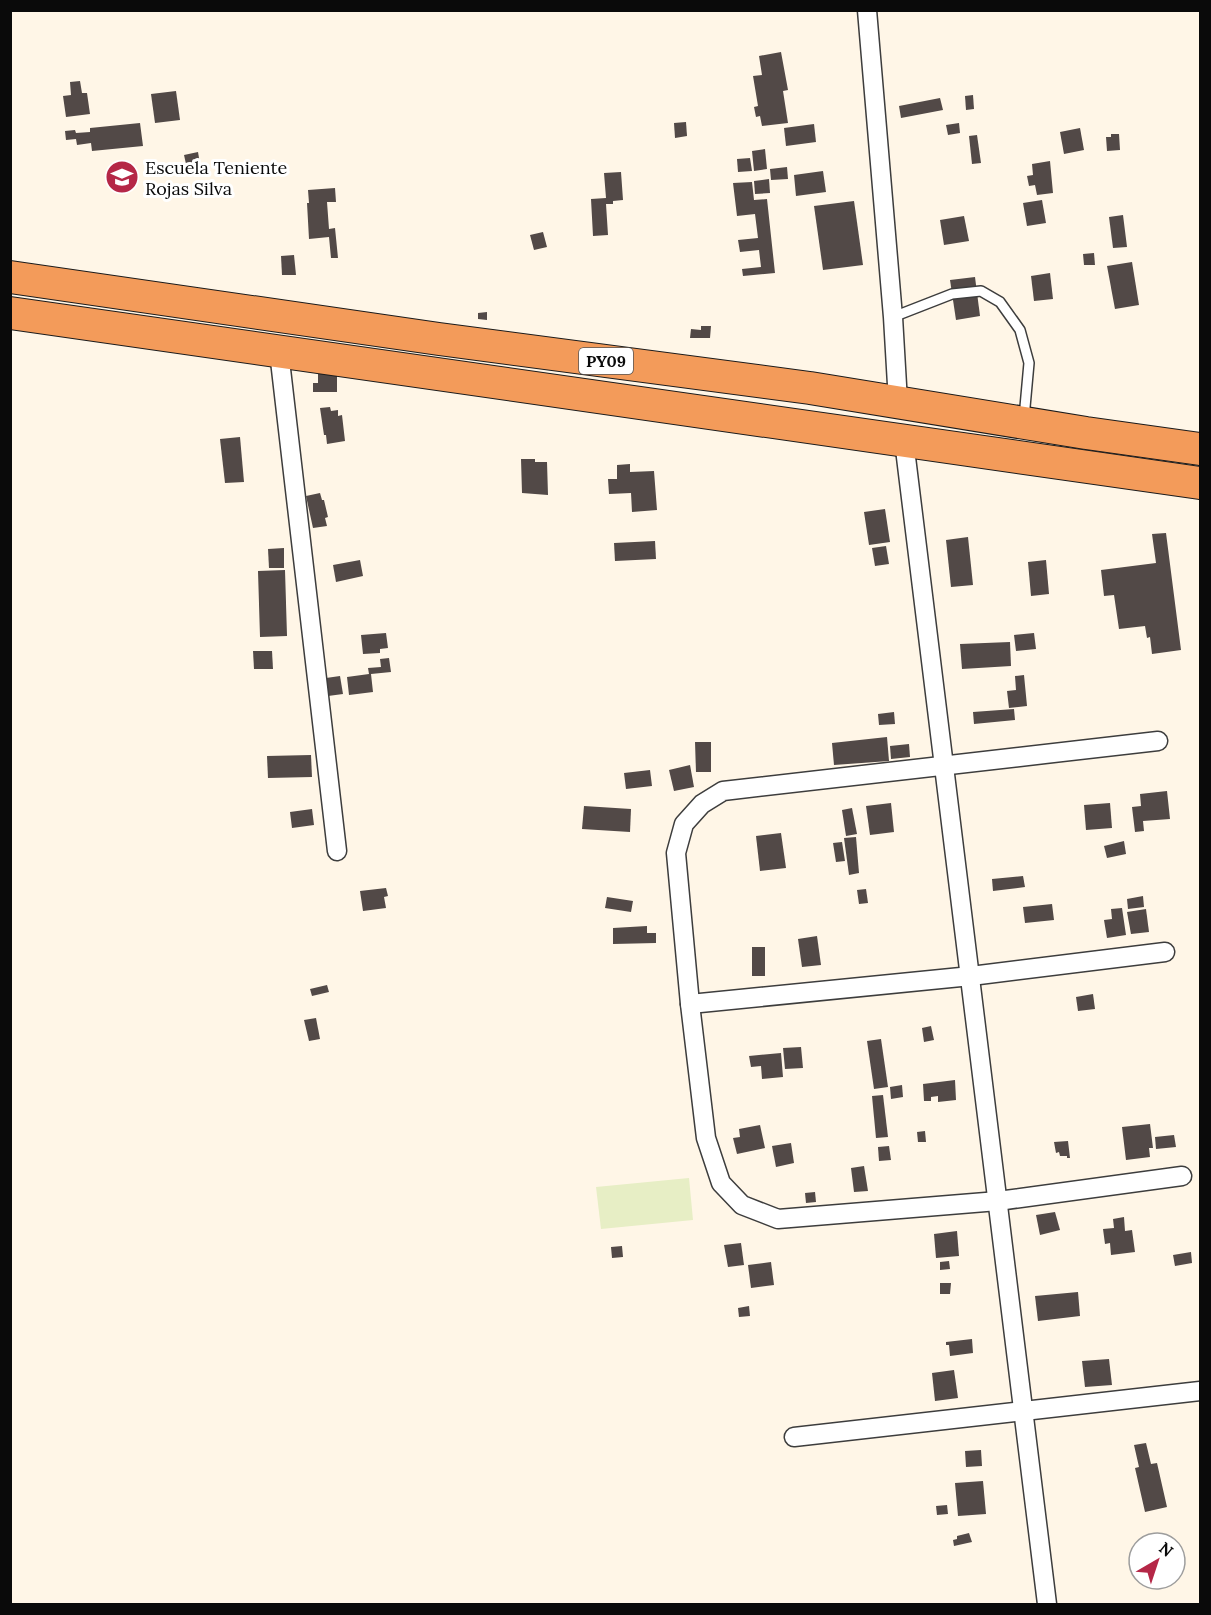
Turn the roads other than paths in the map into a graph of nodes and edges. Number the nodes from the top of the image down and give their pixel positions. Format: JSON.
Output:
{"nodes":[{"id":1,"x":867,"y":10,"type":"edge"},
{"id":2,"x":10,"y":277,"type":"edge"},
{"id":3,"x":10,"y":313,"type":"edge"},
{"id":4,"x":893,"y":317,"type":"junction"},
{"id":5,"x":279,"y":352,"type":"junction"},
{"id":6,"x":898,"y":402,"type":"junction"},
{"id":7,"x":1023,"y":423,"type":"junction"},
{"id":8,"x":904,"y":441,"type":"junction"},
{"id":9,"x":1200,"y":449,"type":"edge"},
{"id":10,"x":1200,"y":483,"type":"edge"},
{"id":11,"x":1158,"y":741,"type":"dead end"},
{"id":12,"x":945,"y":766,"type":"junction"},
{"id":13,"x":337,"y":851,"type":"dead end"},
{"id":14,"x":1165,"y":952,"type":"dead end"},
{"id":15,"x":971,"y":976,"type":"junction"},
{"id":16,"x":690,"y":1004,"type":"junction"},
{"id":17,"x":1182,"y":1176,"type":"dead end"},
{"id":18,"x":998,"y":1201,"type":"junction"},
{"id":19,"x":1200,"y":1391,"type":"edge"},
{"id":20,"x":1023,"y":1411,"type":"junction"},
{"id":21,"x":794,"y":1437,"type":"dead end"},
{"id":22,"x":1047,"y":1605,"type":"edge"}],
"edges":[{"from":1,"to":4,"type":"street"},
{"from":2,"to":6,"type":"highway","number":"PY09"},
{"from":3,"to":5,"type":"highway","number":"PY09"},
{"from":4,"to":6,"type":"street"},
{"from":4,"to":7,"type":"lane"},
{"from":5,"to":8,"type":"highway","number":"PY09"},
{"from":5,"to":13,"type":"street"},
{"from":6,"to":7,"type":"highway","number":"PY09"},
{"from":7,"to":9,"type":"highway","number":"PY09"},
{"from":8,"to":10,"type":"highway","number":"PY09"},
{"from":8,"to":12,"type":"street"},
{"from":11,"to":12,"type":"street"},
{"from":12,"to":15,"type":"street"},
{"from":12,"to":16,"type":"street"},
{"from":14,"to":15,"type":"street"},
{"from":15,"to":16,"type":"street"},
{"from":15,"to":18,"type":"street"},
{"from":16,"to":18,"type":"street"},
{"from":17,"to":18,"type":"street"},
{"from":18,"to":20,"type":"street"},
{"from":19,"to":20,"type":"street"},
{"from":20,"to":21,"type":"street"},
{"from":20,"to":22,"type":"street"}]}
